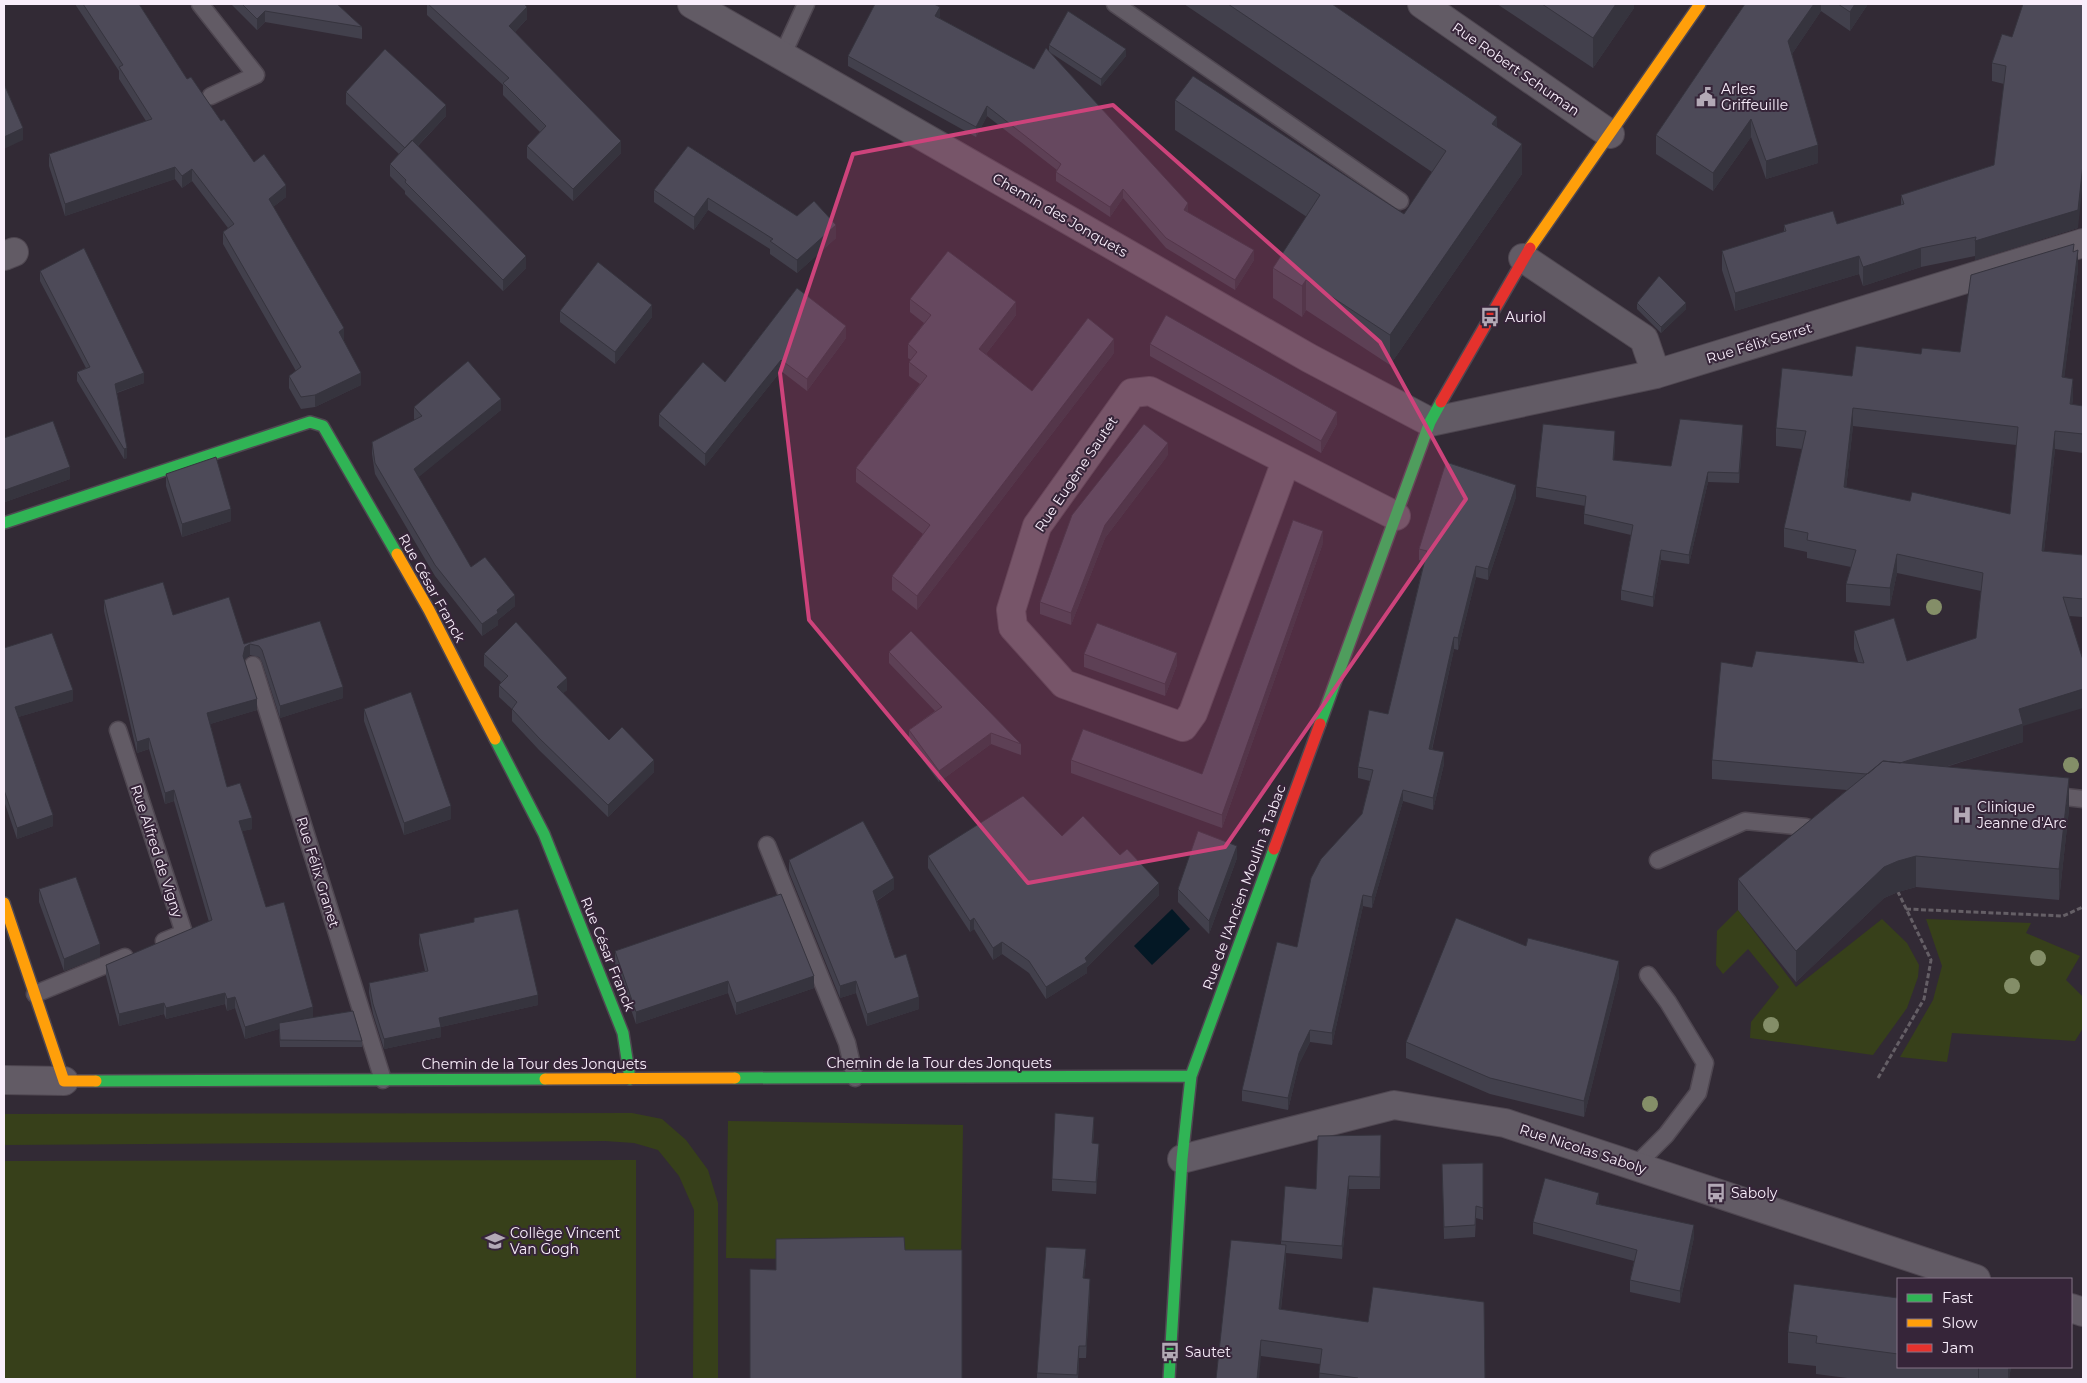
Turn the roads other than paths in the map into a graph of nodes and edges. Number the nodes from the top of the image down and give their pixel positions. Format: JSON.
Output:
{"nodes":[{"id":1,"x":200,"y":4,"type":"edge"},
{"id":2,"x":692,"y":4,"type":"edge"},
{"id":3,"x":806,"y":4,"type":"edge"},
{"id":4,"x":1115,"y":4,"type":"edge"},
{"id":5,"x":1422,"y":4,"type":"edge"},
{"id":6,"x":1700,"y":4,"type":"edge"},
{"id":7,"x":782,"y":56,"type":"junction"},
{"id":8,"x":211,"y":96,"type":"dead end"},
{"id":9,"x":1610,"y":134,"type":"junction"},
{"id":10,"x":1400,"y":201,"type":"dead end"},
{"id":11,"x":2083,"y":243,"type":"edge"},
{"id":12,"x":1523,"y":258,"type":"junction"},
{"id":13,"x":1656,"y":374,"type":"junction"},
{"id":14,"x":1430,"y":422,"type":"junction"},
{"id":15,"x":1286,"y":461,"type":"junction"},
{"id":16,"x":1396,"y":516,"type":"junction"},
{"id":17,"x":4,"y":524,"type":"edge"},
{"id":18,"x":253,"y":665,"type":"dead end"},
{"id":19,"x":118,"y":730,"type":"dead end"},
{"id":20,"x":2028,"y":792,"type":"edge"},
{"id":21,"x":2083,"y":799,"type":"edge"},
{"id":22,"x":1806,"y":827,"type":"edge"},
{"id":23,"x":767,"y":845,"type":"dead end"},
{"id":24,"x":1658,"y":860,"type":"dead end"},
{"id":25,"x":4,"y":904,"type":"edge"},
{"id":26,"x":1648,"y":975,"type":"dead end"},
{"id":27,"x":35,"y":994,"type":"junction"},
{"id":28,"x":1191,"y":1076,"type":"junction"},
{"id":29,"x":855,"y":1078,"type":"junction"},
{"id":30,"x":630,"y":1079,"type":"junction"},
{"id":31,"x":4,"y":1080,"type":"edge"},
{"id":32,"x":383,"y":1080,"type":"junction"},
{"id":33,"x":64,"y":1081,"type":"junction"},
{"id":34,"x":1182,"y":1159,"type":"junction"},
{"id":35,"x":1635,"y":1166,"type":"junction"},
{"id":36,"x":1973,"y":1278,"type":"edge"},
{"id":37,"x":1169,"y":1379,"type":"edge"}],
"edges":[{"from":1,"to":8,"type":"lane"},
{"from":2,"to":7,"type":"street","name":"Chemin des Jonquets"},
{"from":3,"to":7,"type":"lane"},
{"from":4,"to":10,"type":"lane"},
{"from":5,"to":9,"type":"street","name":"Rue Robert Schuman"},
{"from":6,"to":9,"type":"street","name":"Rue de l'Ancien Moulin à Tabac"},
{"from":7,"to":14,"type":"street","name":"Chemin des Jonquets"},
{"from":9,"to":12,"type":"street","name":"Rue de l'Ancien Moulin à Tabac"},
{"from":11,"to":13,"type":"street","name":"Rue Félix Serret"},
{"from":12,"to":13,"type":"street"},
{"from":12,"to":14,"type":"street","name":"Rue de l'Ancien Moulin à Tabac"},
{"from":13,"to":14,"type":"street","name":"Rue Félix Serret"},
{"from":14,"to":16,"type":"street","name":"Rue de l'Ancien Moulin à Tabac"},
{"from":15,"to":15,"type":"street","name":"Rue Eugène Sautet"},
{"from":15,"to":16,"type":"street","name":"Rue Eugène Sautet"},
{"from":16,"to":28,"type":"street","name":"Rue de l'Ancien Moulin à Tabac"},
{"from":17,"to":30,"type":"street","name":"Rue César Franck"},
{"from":18,"to":32,"type":"lane","name":"Rue Félix Granet"},
{"from":19,"to":27,"type":"lane","name":"Rue Alfred de Vigny"},
{"from":20,"to":21,"type":"lane"},
{"from":22,"to":24,"type":"lane"},
{"from":23,"to":29,"type":"lane"},
{"from":25,"to":27,"type":"street"},
{"from":26,"to":35,"type":"lane"},
{"from":27,"to":33,"type":"street"},
{"from":28,"to":29,"type":"street","name":"Chemin de la Tour des Jonquets"},
{"from":28,"to":34,"type":"street","name":"Rue de l'Ancien Moulin à Tabac"},
{"from":29,"to":30,"type":"street","name":"Chemin de la Tour des Jonquets"},
{"from":30,"to":32,"type":"street","name":"Chemin de la Tour des Jonquets"},
{"from":31,"to":33,"type":"street"},
{"from":32,"to":33,"type":"street","name":"Chemin de la Tour des Jonquets"},
{"from":34,"to":35,"type":"street","name":"Rue Nicolas Saboly"},
{"from":34,"to":37,"type":"street","name":"Rue de l'Ancien Moulin à Tabac"},
{"from":35,"to":36,"type":"street","name":"Rue Nicolas Saboly"}]}
